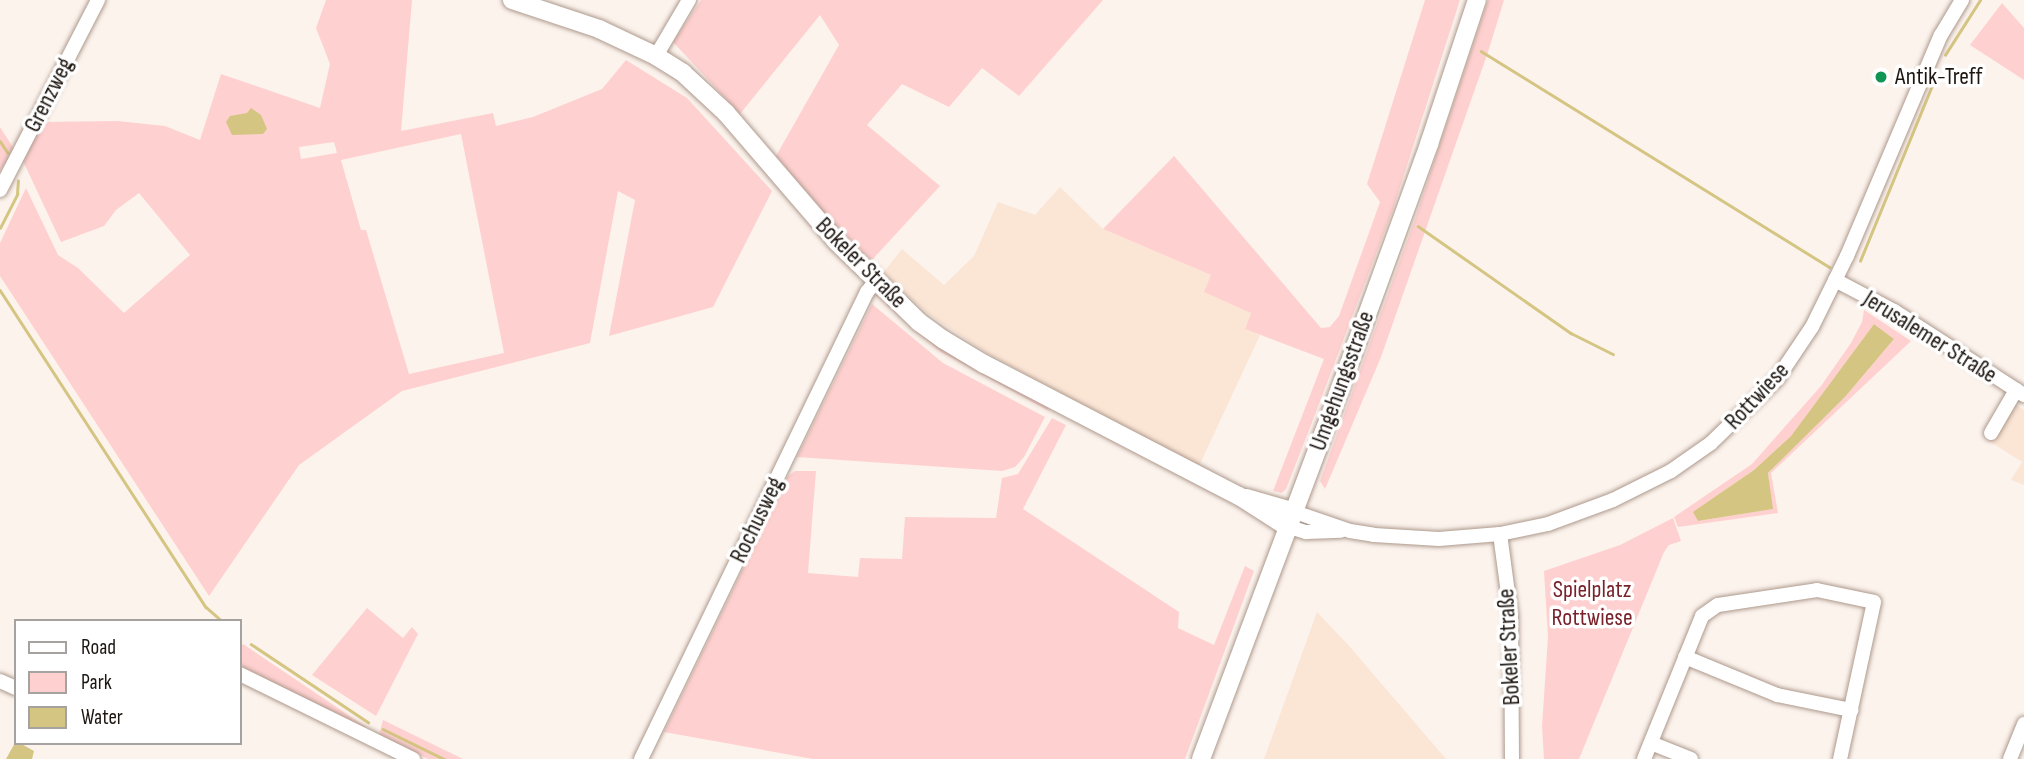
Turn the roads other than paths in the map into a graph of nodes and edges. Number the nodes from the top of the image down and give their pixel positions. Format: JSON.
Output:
{"nodes":[{"id":1,"x":98,"y":0,"type":"edge"},
{"id":2,"x":512,"y":0,"type":"edge"},
{"id":3,"x":689,"y":0,"type":"edge"},
{"id":4,"x":1477,"y":0,"type":"edge"},
{"id":5,"x":1962,"y":0,"type":"edge"},
{"id":6,"x":656,"y":56,"type":"junction"},
{"id":7,"x":0,"y":190,"type":"edge"},
{"id":8,"x":1836,"y":280,"type":"junction"},
{"id":9,"x":876,"y":282,"type":"junction"},
{"id":10,"x":2020,"y":393,"type":"edge"},
{"id":11,"x":1991,"y":433,"type":"dead end"},
{"id":12,"x":1289,"y":518,"type":"junction"},
{"id":13,"x":1500,"y":534,"type":"junction"},
{"id":14,"x":1685,"y":657,"type":"junction"},
{"id":15,"x":242,"y":675,"type":"edge"},
{"id":16,"x":1851,"y":710,"type":"junction"},
{"id":17,"x":2024,"y":724,"type":"edge"},
{"id":18,"x":1651,"y":743,"type":"junction"},
{"id":19,"x":413,"y":759,"type":"edge"},
{"id":20,"x":640,"y":759,"type":"edge"},
{"id":21,"x":1201,"y":759,"type":"edge"},
{"id":22,"x":1513,"y":759,"type":"edge"},
{"id":23,"x":1644,"y":759,"type":"edge"},
{"id":24,"x":1692,"y":759,"type":"edge"},
{"id":25,"x":1840,"y":759,"type":"edge"},
{"id":26,"x":2012,"y":759,"type":"edge"}],
"edges":[{"from":1,"to":7,"type":"street","name":"Grenzweg"},
{"from":2,"to":6,"type":"main road","name":"Bokeler Straße"},
{"from":3,"to":6,"type":"street"},
{"from":4,"to":12,"type":"main road","name":"Umgehungsstraße"},
{"from":5,"to":8,"type":"street","name":"Rottwiese"},
{"from":6,"to":9,"type":"main road","name":"Bokeler Straße"},
{"from":8,"to":10,"type":"street","name":"Jerusalemer Straße"},
{"from":8,"to":13,"type":"street","name":"Rottwiese"},
{"from":9,"to":12,"type":"main road","name":"Bokeler Straße"},
{"from":9,"to":20,"type":"street","name":"Rochusweg"},
{"from":10,"to":11,"type":"street"},
{"from":12,"to":13,"type":"street","name":"Rottwiese"},
{"from":12,"to":21,"type":"main road","name":"Umgehungsstraße"},
{"from":13,"to":22,"type":"street","name":"Bokeler Straße"},
{"from":14,"to":16,"type":"street"},
{"from":14,"to":16,"type":"street"},
{"from":14,"to":18,"type":"street"},
{"from":15,"to":19,"type":"street"},
{"from":16,"to":25,"type":"street"},
{"from":17,"to":26,"type":"street"},
{"from":18,"to":23,"type":"street"},
{"from":18,"to":24,"type":"street"}]}
